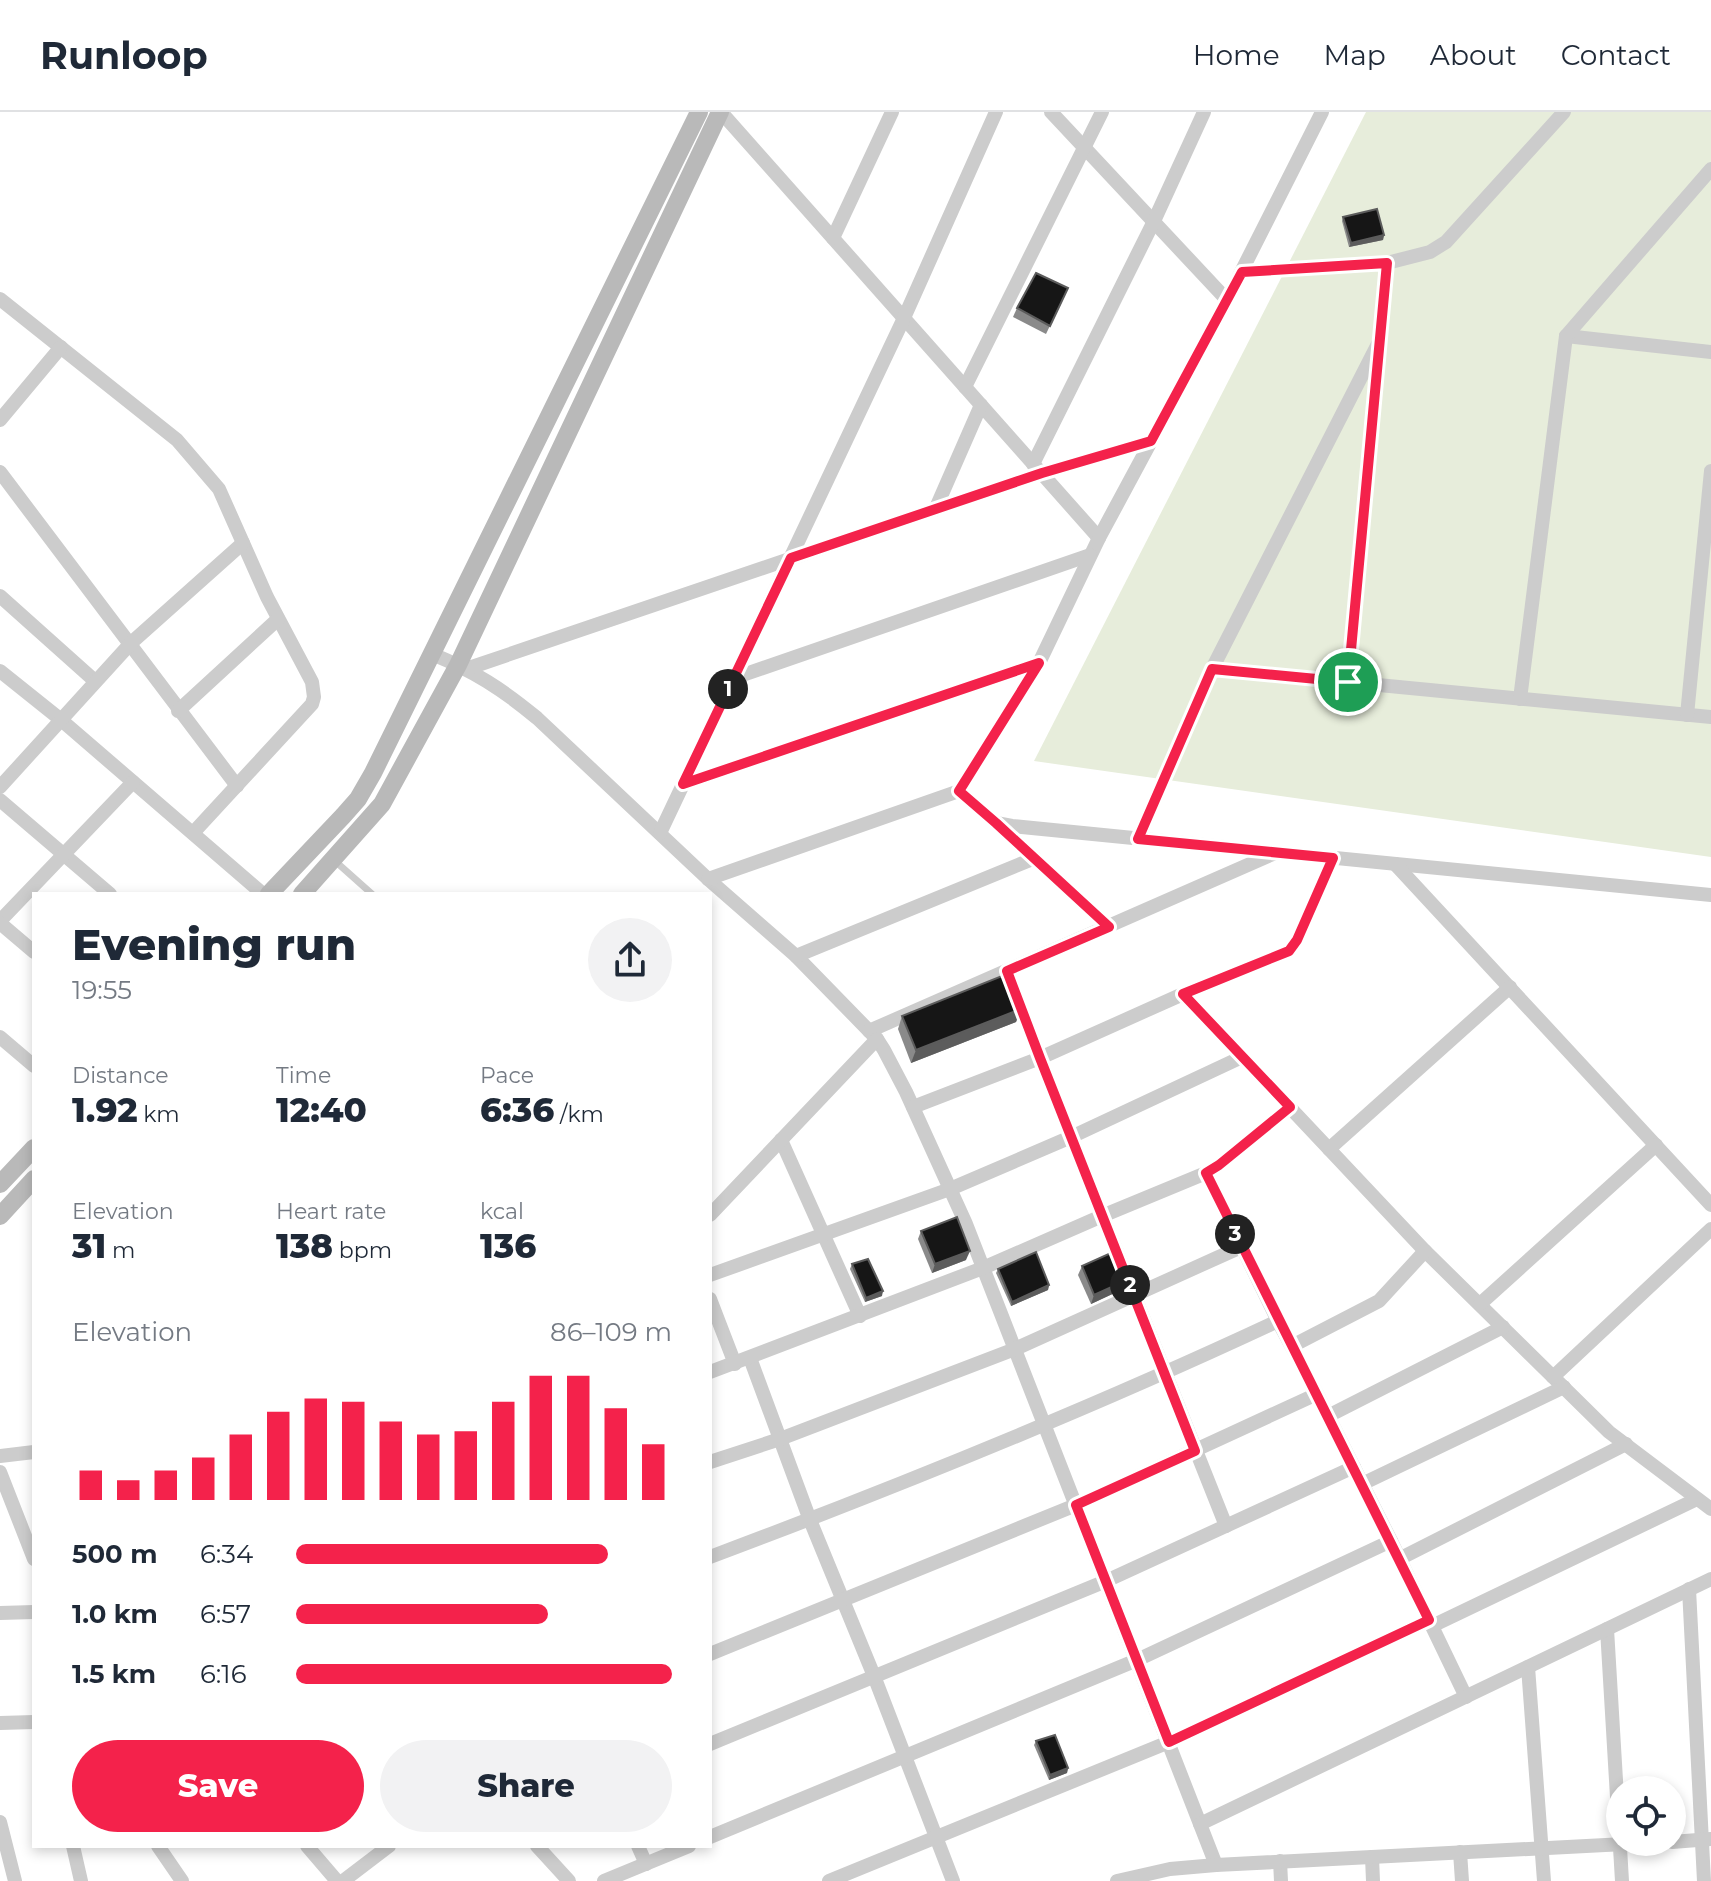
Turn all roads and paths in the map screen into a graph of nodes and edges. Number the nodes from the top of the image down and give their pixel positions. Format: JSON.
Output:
{"nodes":[{"id":1,"x":699,"y":112,"type":"edge"},
{"id":2,"x":720,"y":112,"type":"edge"},
{"id":3,"x":892,"y":112,"type":"edge"},
{"id":4,"x":996,"y":112,"type":"edge"},
{"id":5,"x":1051,"y":112,"type":"edge"},
{"id":6,"x":1102,"y":112,"type":"edge"},
{"id":7,"x":1204,"y":112,"type":"edge"},
{"id":8,"x":1322,"y":112,"type":"edge"},
{"id":9,"x":1564,"y":112,"type":"edge"},
{"id":10,"x":1085,"y":148,"type":"junction"},
{"id":11,"x":1711,"y":169,"type":"edge"},
{"id":12,"x":1154,"y":221,"type":"junction"},
{"id":13,"x":833,"y":238,"type":"junction"},
{"id":14,"x":1387,"y":263,"type":"junction"},
{"id":15,"x":1242,"y":272,"type":"junction"},
{"id":16,"x":1227,"y":300,"type":"junction"},
{"id":17,"x":2,"y":306,"type":"edge"},
{"id":18,"x":904,"y":318,"type":"junction"},
{"id":19,"x":1566,"y":336,"type":"junction"},
{"id":20,"x":1380,"y":340,"type":"junction"},
{"id":21,"x":61,"y":347,"type":"junction"},
{"id":22,"x":1711,"y":352,"type":"edge"},
{"id":23,"x":965,"y":387,"type":"junction"},
{"id":24,"x":981,"y":405,"type":"junction"},
{"id":25,"x":0,"y":420,"type":"edge"},
{"id":26,"x":1151,"y":441,"type":"junction"},
{"id":27,"x":1037,"y":468,"type":"junction"},
{"id":28,"x":1711,"y":471,"type":"edge"},
{"id":29,"x":0,"y":472,"type":"edge"},
{"id":30,"x":935,"y":510,"type":"junction"},
{"id":31,"x":1099,"y":538,"type":"junction"},
{"id":32,"x":243,"y":543,"type":"junction"},
{"id":33,"x":1090,"y":555,"type":"junction"},
{"id":34,"x":791,"y":558,"type":"junction"},
{"id":35,"x":0,"y":596,"type":"edge"},
{"id":36,"x":278,"y":619,"type":"junction"},
{"id":37,"x":131,"y":643,"type":"junction"},
{"id":38,"x":432,"y":654,"type":"junction"},
{"id":39,"x":1039,"y":663,"type":"junction"},
{"id":40,"x":462,"y":667,"type":"junction"},
{"id":41,"x":1212,"y":669,"type":"junction"},
{"id":42,"x":0,"y":671,"type":"edge"},
{"id":43,"x":734,"y":678,"type":"junction"},
{"id":44,"x":95,"y":681,"type":"junction"},
{"id":45,"x":1348,"y":682,"type":"junction"},
{"id":46,"x":1520,"y":699,"type":"junction"},
{"id":47,"x":178,"y":711,"type":"junction"},
{"id":48,"x":1687,"y":715,"type":"junction"},
{"id":49,"x":1711,"y":717,"type":"edge"},
{"id":50,"x":60,"y":719,"type":"junction"},
{"id":51,"x":133,"y":782,"type":"junction"},
{"id":52,"x":683,"y":784,"type":"junction"},
{"id":53,"x":237,"y":786,"type":"junction"},
{"id":54,"x":0,"y":787,"type":"edge"},
{"id":55,"x":959,"y":791,"type":"junction"},
{"id":56,"x":0,"y":800,"type":"edge"},
{"id":57,"x":996,"y":823,"type":"junction"},
{"id":58,"x":193,"y":833,"type":"junction"},
{"id":59,"x":660,"y":833,"type":"junction"},
{"id":60,"x":1138,"y":839,"type":"junction"},
{"id":61,"x":1278,"y":853,"type":"junction"},
{"id":62,"x":64,"y":854,"type":"junction"},
{"id":63,"x":1035,"y":858,"type":"junction"},
{"id":64,"x":1333,"y":858,"type":"junction"},
{"id":65,"x":333,"y":859,"type":"junction"},
{"id":66,"x":1395,"y":864,"type":"junction"},
{"id":67,"x":708,"y":879,"type":"junction"},
{"id":68,"x":108,"y":892,"type":"edge"},
{"id":69,"x":264,"y":892,"type":"edge"},
{"id":70,"x":268,"y":892,"type":"edge"},
{"id":71,"x":304,"y":892,"type":"edge"},
{"id":72,"x":370,"y":892,"type":"edge"},
{"id":73,"x":1711,"y":895,"type":"edge"},
{"id":74,"x":0,"y":922,"type":"edge"},
{"id":75,"x":1109,"y":927,"type":"junction"},
{"id":76,"x":32,"y":950,"type":"edge"},
{"id":77,"x":796,"y":956,"type":"junction"},
{"id":78,"x":1007,"y":971,"type":"junction"},
{"id":79,"x":1510,"y":987,"type":"junction"},
{"id":80,"x":1183,"y":994,"type":"junction"},
{"id":81,"x":873,"y":1035,"type":"junction"},
{"id":82,"x":0,"y":1037,"type":"edge"},
{"id":83,"x":1242,"y":1057,"type":"junction"},
{"id":84,"x":1040,"y":1058,"type":"junction"},
{"id":85,"x":32,"y":1064,"type":"edge"},
{"id":86,"x":913,"y":1107,"type":"junction"},
{"id":87,"x":1290,"y":1107,"type":"junction"},
{"id":88,"x":1071,"y":1137,"type":"junction"},
{"id":89,"x":781,"y":1140,"type":"junction"},
{"id":90,"x":1656,"y":1145,"type":"junction"},
{"id":91,"x":1329,"y":1149,"type":"junction"},
{"id":92,"x":32,"y":1150,"type":"edge"},
{"id":93,"x":1206,"y":1173,"type":"junction"},
{"id":94,"x":32,"y":1181,"type":"edge"},
{"id":95,"x":0,"y":1184,"type":"edge"},
{"id":96,"x":950,"y":1189,"type":"junction"},
{"id":97,"x":1711,"y":1205,"type":"edge"},
{"id":98,"x":712,"y":1213,"type":"edge"},
{"id":99,"x":0,"y":1216,"type":"edge"},
{"id":100,"x":1102,"y":1216,"type":"junction"},
{"id":101,"x":1711,"y":1229,"type":"edge"},
{"id":102,"x":824,"y":1235,"type":"junction"},
{"id":103,"x":1241,"y":1247,"type":"junction"},
{"id":104,"x":1425,"y":1251,"type":"junction"},
{"id":105,"x":983,"y":1268,"type":"junction"},
{"id":106,"x":712,"y":1274,"type":"edge"},
{"id":107,"x":1134,"y":1297,"type":"junction"},
{"id":108,"x":712,"y":1304,"type":"edge"},
{"id":109,"x":1480,"y":1304,"type":"junction"},
{"id":110,"x":860,"y":1316,"type":"junction"},
{"id":111,"x":1278,"y":1321,"type":"junction"},
{"id":112,"x":1503,"y":1327,"type":"junction"},
{"id":113,"x":1292,"y":1346,"type":"junction"},
{"id":114,"x":1015,"y":1349,"type":"junction"},
{"id":115,"x":750,"y":1358,"type":"junction"},
{"id":116,"x":735,"y":1364,"type":"junction"},
{"id":117,"x":712,"y":1371,"type":"edge"},
{"id":118,"x":1165,"y":1374,"type":"junction"},
{"id":119,"x":1559,"y":1382,"type":"junction"},
{"id":120,"x":1317,"y":1394,"type":"junction"},
{"id":121,"x":1328,"y":1416,"type":"junction"},
{"id":122,"x":1045,"y":1424,"type":"junction"},
{"id":123,"x":780,"y":1439,"type":"junction"},
{"id":124,"x":1626,"y":1444,"type":"junction"},
{"id":125,"x":1195,"y":1451,"type":"junction"},
{"id":126,"x":32,"y":1452,"type":"edge"},
{"id":127,"x":0,"y":1456,"type":"edge"},
{"id":128,"x":712,"y":1461,"type":"edge"},
{"id":129,"x":1354,"y":1467,"type":"junction"},
{"id":130,"x":0,"y":1472,"type":"edge"},
{"id":131,"x":1362,"y":1484,"type":"junction"},
{"id":132,"x":1697,"y":1499,"type":"junction"},
{"id":133,"x":1076,"y":1505,"type":"junction"},
{"id":134,"x":1711,"y":1509,"type":"edge"},
{"id":135,"x":810,"y":1520,"type":"junction"},
{"id":136,"x":1226,"y":1526,"type":"junction"},
{"id":137,"x":1391,"y":1541,"type":"junction"},
{"id":138,"x":32,"y":1554,"type":"edge"},
{"id":139,"x":712,"y":1556,"type":"edge"},
{"id":140,"x":1399,"y":1559,"type":"junction"},
{"id":141,"x":1711,"y":1579,"type":"edge"},
{"id":142,"x":1106,"y":1581,"type":"junction"},
{"id":143,"x":1689,"y":1589,"type":"junction"},
{"id":144,"x":843,"y":1600,"type":"junction"},
{"id":145,"x":32,"y":1612,"type":"edge"},
{"id":146,"x":0,"y":1613,"type":"edge"},
{"id":147,"x":1430,"y":1623,"type":"junction"},
{"id":148,"x":1607,"y":1629,"type":"junction"},
{"id":149,"x":712,"y":1653,"type":"edge"},
{"id":150,"x":1137,"y":1660,"type":"junction"},
{"id":151,"x":1528,"y":1667,"type":"junction"},
{"id":152,"x":874,"y":1676,"type":"junction"},
{"id":153,"x":1466,"y":1697,"type":"junction"},
{"id":154,"x":32,"y":1722,"type":"edge"},
{"id":155,"x":0,"y":1723,"type":"edge"},
{"id":156,"x":1169,"y":1742,"type":"junction"},
{"id":157,"x":712,"y":1743,"type":"edge"},
{"id":158,"x":905,"y":1757,"type":"junction"},
{"id":159,"x":1616,"y":1776,"type":"edge"},
{"id":160,"x":0,"y":1822,"type":"edge"},
{"id":161,"x":1200,"y":1824,"type":"junction"},
{"id":162,"x":712,"y":1836,"type":"edge"},
{"id":163,"x":936,"y":1837,"type":"junction"},
{"id":164,"x":1706,"y":1840,"type":"edge"},
{"id":165,"x":1686,"y":1841,"type":"edge"},
{"id":166,"x":1606,"y":1845,"type":"edge"},
{"id":167,"x":73,"y":1848,"type":"edge"},
{"id":168,"x":159,"y":1848,"type":"edge"},
{"id":169,"x":309,"y":1848,"type":"edge"},
{"id":170,"x":386,"y":1848,"type":"edge"},
{"id":171,"x":539,"y":1848,"type":"edge"},
{"id":172,"x":639,"y":1848,"type":"edge"},
{"id":173,"x":684,"y":1848,"type":"edge"},
{"id":174,"x":1542,"y":1848,"type":"junction"},
{"id":175,"x":1460,"y":1852,"type":"junction"},
{"id":176,"x":1621,"y":1856,"type":"edge"},
{"id":177,"x":1372,"y":1857,"type":"junction"},
{"id":178,"x":1280,"y":1861,"type":"junction"},
{"id":179,"x":169,"y":1862,"type":"junction"},
{"id":180,"x":646,"y":1864,"type":"junction"},
{"id":181,"x":1216,"y":1865,"type":"junction"},
{"id":182,"x":1193,"y":1874,"type":"edge"},
{"id":183,"x":15,"y":1881,"type":"edge"},
{"id":184,"x":81,"y":1881,"type":"edge"},
{"id":185,"x":172,"y":1881,"type":"edge"},
{"id":186,"x":182,"y":1881,"type":"edge"},
{"id":187,"x":340,"y":1881,"type":"edge"},
{"id":188,"x":569,"y":1881,"type":"edge"},
{"id":189,"x":604,"y":1881,"type":"edge"},
{"id":190,"x":829,"y":1881,"type":"edge"},
{"id":191,"x":953,"y":1881,"type":"edge"},
{"id":192,"x":1117,"y":1881,"type":"edge"},
{"id":193,"x":1281,"y":1881,"type":"edge"},
{"id":194,"x":1373,"y":1881,"type":"edge"},
{"id":195,"x":1462,"y":1881,"type":"edge"},
{"id":196,"x":1544,"y":1881,"type":"edge"},
{"id":197,"x":1622,"y":1881,"type":"edge"},
{"id":198,"x":1704,"y":1881,"type":"edge"}],
"edges":[{"from":1,"to":38,"type":"street"},
{"from":2,"to":13,"type":"street"},
{"from":2,"to":40,"type":"street"},
{"from":3,"to":13,"type":"street"},
{"from":4,"to":18,"type":"street"},
{"from":5,"to":10,"type":"street"},
{"from":6,"to":10,"type":"street"},
{"from":7,"to":12,"type":"street"},
{"from":8,"to":15,"type":"street"},
{"from":9,"to":14,"type":"street"},
{"from":10,"to":12,"type":"street"},
{"from":10,"to":23,"type":"street"},
{"from":11,"to":19,"type":"street"},
{"from":12,"to":16,"type":"street"},
{"from":12,"to":27,"type":"street"},
{"from":13,"to":18,"type":"street"},
{"from":14,"to":15,"type":"street"},
{"from":14,"to":20,"type":"street"},
{"from":15,"to":16,"type":"street"},
{"from":16,"to":26,"type":"street"},
{"from":17,"to":21,"type":"street"},
{"from":18,"to":23,"type":"street"},
{"from":18,"to":34,"type":"street"},
{"from":19,"to":22,"type":"street"},
{"from":19,"to":46,"type":"street"},
{"from":20,"to":41,"type":"street"},
{"from":20,"to":45,"type":"street"},
{"from":21,"to":25,"type":"street"},
{"from":21,"to":32,"type":"street"},
{"from":23,"to":24,"type":"street"},
{"from":24,"to":27,"type":"street"},
{"from":24,"to":30,"type":"street"},
{"from":26,"to":27,"type":"street"},
{"from":26,"to":31,"type":"street"},
{"from":27,"to":30,"type":"street"},
{"from":27,"to":31,"type":"street"},
{"from":28,"to":48,"type":"street"},
{"from":29,"to":37,"type":"street"},
{"from":30,"to":34,"type":"street"},
{"from":31,"to":33,"type":"street"},
{"from":32,"to":36,"type":"street"},
{"from":32,"to":37,"type":"street"},
{"from":33,"to":39,"type":"street"},
{"from":33,"to":43,"type":"street"},
{"from":34,"to":40,"type":"street"},
{"from":34,"to":43,"type":"street"},
{"from":35,"to":44,"type":"street"},
{"from":36,"to":47,"type":"street"},
{"from":36,"to":53,"type":"street"},
{"from":37,"to":44,"type":"street"},
{"from":37,"to":47,"type":"street"},
{"from":38,"to":40,"type":"street"},
{"from":38,"to":70,"type":"street"},
{"from":39,"to":52,"type":"street"},
{"from":39,"to":55,"type":"street"},
{"from":40,"to":59,"type":"street"},
{"from":40,"to":65,"type":"street"},
{"from":41,"to":45,"type":"street"},
{"from":41,"to":60,"type":"street"},
{"from":42,"to":50,"type":"street"},
{"from":43,"to":52,"type":"street"},
{"from":44,"to":50,"type":"street"},
{"from":45,"to":46,"type":"street"},
{"from":46,"to":48,"type":"street"},
{"from":47,"to":53,"type":"street"},
{"from":48,"to":49,"type":"street"},
{"from":50,"to":51,"type":"street"},
{"from":50,"to":54,"type":"street"},
{"from":51,"to":58,"type":"street"},
{"from":51,"to":62,"type":"street"},
{"from":52,"to":59,"type":"street"},
{"from":53,"to":58,"type":"street"},
{"from":55,"to":57,"type":"street"},
{"from":55,"to":67,"type":"street"},
{"from":56,"to":62,"type":"street"},
{"from":57,"to":60,"type":"street"},
{"from":57,"to":63,"type":"street"},
{"from":58,"to":69,"type":"street"},
{"from":59,"to":67,"type":"street"},
{"from":60,"to":61,"type":"street"},
{"from":61,"to":64,"type":"street"},
{"from":61,"to":75,"type":"street"},
{"from":62,"to":68,"type":"street"},
{"from":62,"to":74,"type":"street"},
{"from":63,"to":75,"type":"street"},
{"from":63,"to":77,"type":"street"},
{"from":64,"to":66,"type":"street"},
{"from":64,"to":80,"type":"street"},
{"from":65,"to":71,"type":"street"},
{"from":65,"to":72,"type":"lane"},
{"from":66,"to":73,"type":"street"},
{"from":66,"to":79,"type":"street"},
{"from":67,"to":77,"type":"street"},
{"from":74,"to":76,"type":"street"},
{"from":75,"to":78,"type":"street"},
{"from":77,"to":81,"type":"street"},
{"from":78,"to":81,"type":"street"},
{"from":78,"to":84,"type":"street"},
{"from":79,"to":90,"type":"street"},
{"from":79,"to":91,"type":"street"},
{"from":80,"to":83,"type":"street"},
{"from":80,"to":84,"type":"street"},
{"from":81,"to":86,"type":"street"},
{"from":81,"to":89,"type":"street"},
{"from":82,"to":85,"type":"street"},
{"from":83,"to":87,"type":"street"},
{"from":83,"to":88,"type":"street"},
{"from":84,"to":86,"type":"street"},
{"from":84,"to":88,"type":"street"},
{"from":86,"to":96,"type":"street"},
{"from":87,"to":91,"type":"street"},
{"from":87,"to":93,"type":"street"},
{"from":88,"to":96,"type":"street"},
{"from":88,"to":100,"type":"street"},
{"from":89,"to":98,"type":"street"},
{"from":89,"to":102,"type":"street"},
{"from":90,"to":97,"type":"street"},
{"from":90,"to":109,"type":"street"},
{"from":91,"to":104,"type":"street"},
{"from":92,"to":95,"type":"street"},
{"from":93,"to":100,"type":"street"},
{"from":93,"to":103,"type":"street"},
{"from":94,"to":99,"type":"street"},
{"from":96,"to":102,"type":"street"},
{"from":96,"to":105,"type":"street"},
{"from":100,"to":105,"type":"street"},
{"from":100,"to":107,"type":"street"},
{"from":101,"to":119,"type":"street"},
{"from":102,"to":106,"type":"street"},
{"from":102,"to":110,"type":"street"},
{"from":103,"to":107,"type":"street"},
{"from":103,"to":111,"type":"street"},
{"from":104,"to":109,"type":"street"},
{"from":104,"to":113,"type":"street"},
{"from":105,"to":110,"type":"street"},
{"from":105,"to":114,"type":"street"},
{"from":107,"to":114,"type":"street"},
{"from":107,"to":118,"type":"street"},
{"from":108,"to":116,"type":"street"},
{"from":109,"to":112,"type":"street"},
{"from":110,"to":115,"type":"street"},
{"from":111,"to":113,"type":"street"},
{"from":111,"to":118,"type":"street"},
{"from":112,"to":119,"type":"street"},
{"from":112,"to":121,"type":"street"},
{"from":113,"to":120,"type":"street"},
{"from":114,"to":122,"type":"street"},
{"from":114,"to":123,"type":"street"},
{"from":115,"to":116,"type":"street"},
{"from":115,"to":123,"type":"street"},
{"from":116,"to":117,"type":"street"},
{"from":118,"to":122,"type":"street"},
{"from":118,"to":125,"type":"street"},
{"from":119,"to":124,"type":"street"},
{"from":119,"to":131,"type":"street"},
{"from":120,"to":121,"type":"street"},
{"from":120,"to":125,"type":"street"},
{"from":121,"to":129,"type":"street"},
{"from":122,"to":133,"type":"street"},
{"from":122,"to":135,"type":"street"},
{"from":123,"to":128,"type":"street"},
{"from":123,"to":135,"type":"street"},
{"from":124,"to":132,"type":"street"},
{"from":124,"to":140,"type":"street"},
{"from":125,"to":133,"type":"street"},
{"from":125,"to":136,"type":"street"},
{"from":126,"to":127,"type":"street"},
{"from":129,"to":131,"type":"street"},
{"from":129,"to":136,"type":"street"},
{"from":130,"to":138,"type":"street"},
{"from":131,"to":137,"type":"street"},
{"from":132,"to":134,"type":"street"},
{"from":132,"to":147,"type":"street"},
{"from":133,"to":142,"type":"street"},
{"from":133,"to":144,"type":"street"},
{"from":135,"to":139,"type":"street"},
{"from":135,"to":144,"type":"street"},
{"from":136,"to":142,"type":"street"},
{"from":137,"to":140,"type":"street"},
{"from":137,"to":150,"type":"street"},
{"from":140,"to":147,"type":"street"},
{"from":141,"to":143,"type":"street"},
{"from":142,"to":150,"type":"street"},
{"from":142,"to":152,"type":"street"},
{"from":143,"to":148,"type":"street"},
{"from":143,"to":164,"type":"street"},
{"from":144,"to":149,"type":"street"},
{"from":144,"to":152,"type":"street"},
{"from":145,"to":146,"type":"street"},
{"from":147,"to":153,"type":"street"},
{"from":147,"to":156,"type":"street"},
{"from":148,"to":151,"type":"street"},
{"from":148,"to":159,"type":"street"},
{"from":150,"to":156,"type":"street"},
{"from":150,"to":158,"type":"street"},
{"from":151,"to":153,"type":"street"},
{"from":151,"to":174,"type":"street"},
{"from":152,"to":157,"type":"street"},
{"from":152,"to":158,"type":"street"},
{"from":153,"to":161,"type":"street"},
{"from":154,"to":155,"type":"street"},
{"from":156,"to":161,"type":"street"},
{"from":156,"to":163,"type":"street"},
{"from":158,"to":162,"type":"street"},
{"from":158,"to":163,"type":"street"},
{"from":160,"to":183,"type":"street"},
{"from":161,"to":181,"type":"street"},
{"from":163,"to":190,"type":"street"},
{"from":163,"to":191,"type":"street"},
{"from":164,"to":165,"type":"street"},
{"from":164,"to":198,"type":"street"},
{"from":166,"to":174,"type":"street"},
{"from":167,"to":184,"type":"street"},
{"from":168,"to":179,"type":"street"},
{"from":169,"to":187,"type":"street"},
{"from":170,"to":187,"type":"street"},
{"from":171,"to":188,"type":"street"},
{"from":172,"to":180,"type":"street"},
{"from":173,"to":180,"type":"street"},
{"from":174,"to":175,"type":"street"},
{"from":174,"to":196,"type":"street"},
{"from":175,"to":177,"type":"street"},
{"from":175,"to":195,"type":"street"},
{"from":176,"to":197,"type":"street"},
{"from":177,"to":178,"type":"street"},
{"from":177,"to":194,"type":"street"},
{"from":178,"to":181,"type":"street"},
{"from":178,"to":193,"type":"street"},
{"from":179,"to":185,"type":"street"},
{"from":179,"to":186,"type":"street"},
{"from":180,"to":189,"type":"street"},
{"from":181,"to":182,"type":"street"},
{"from":182,"to":192,"type":"street"}]}
